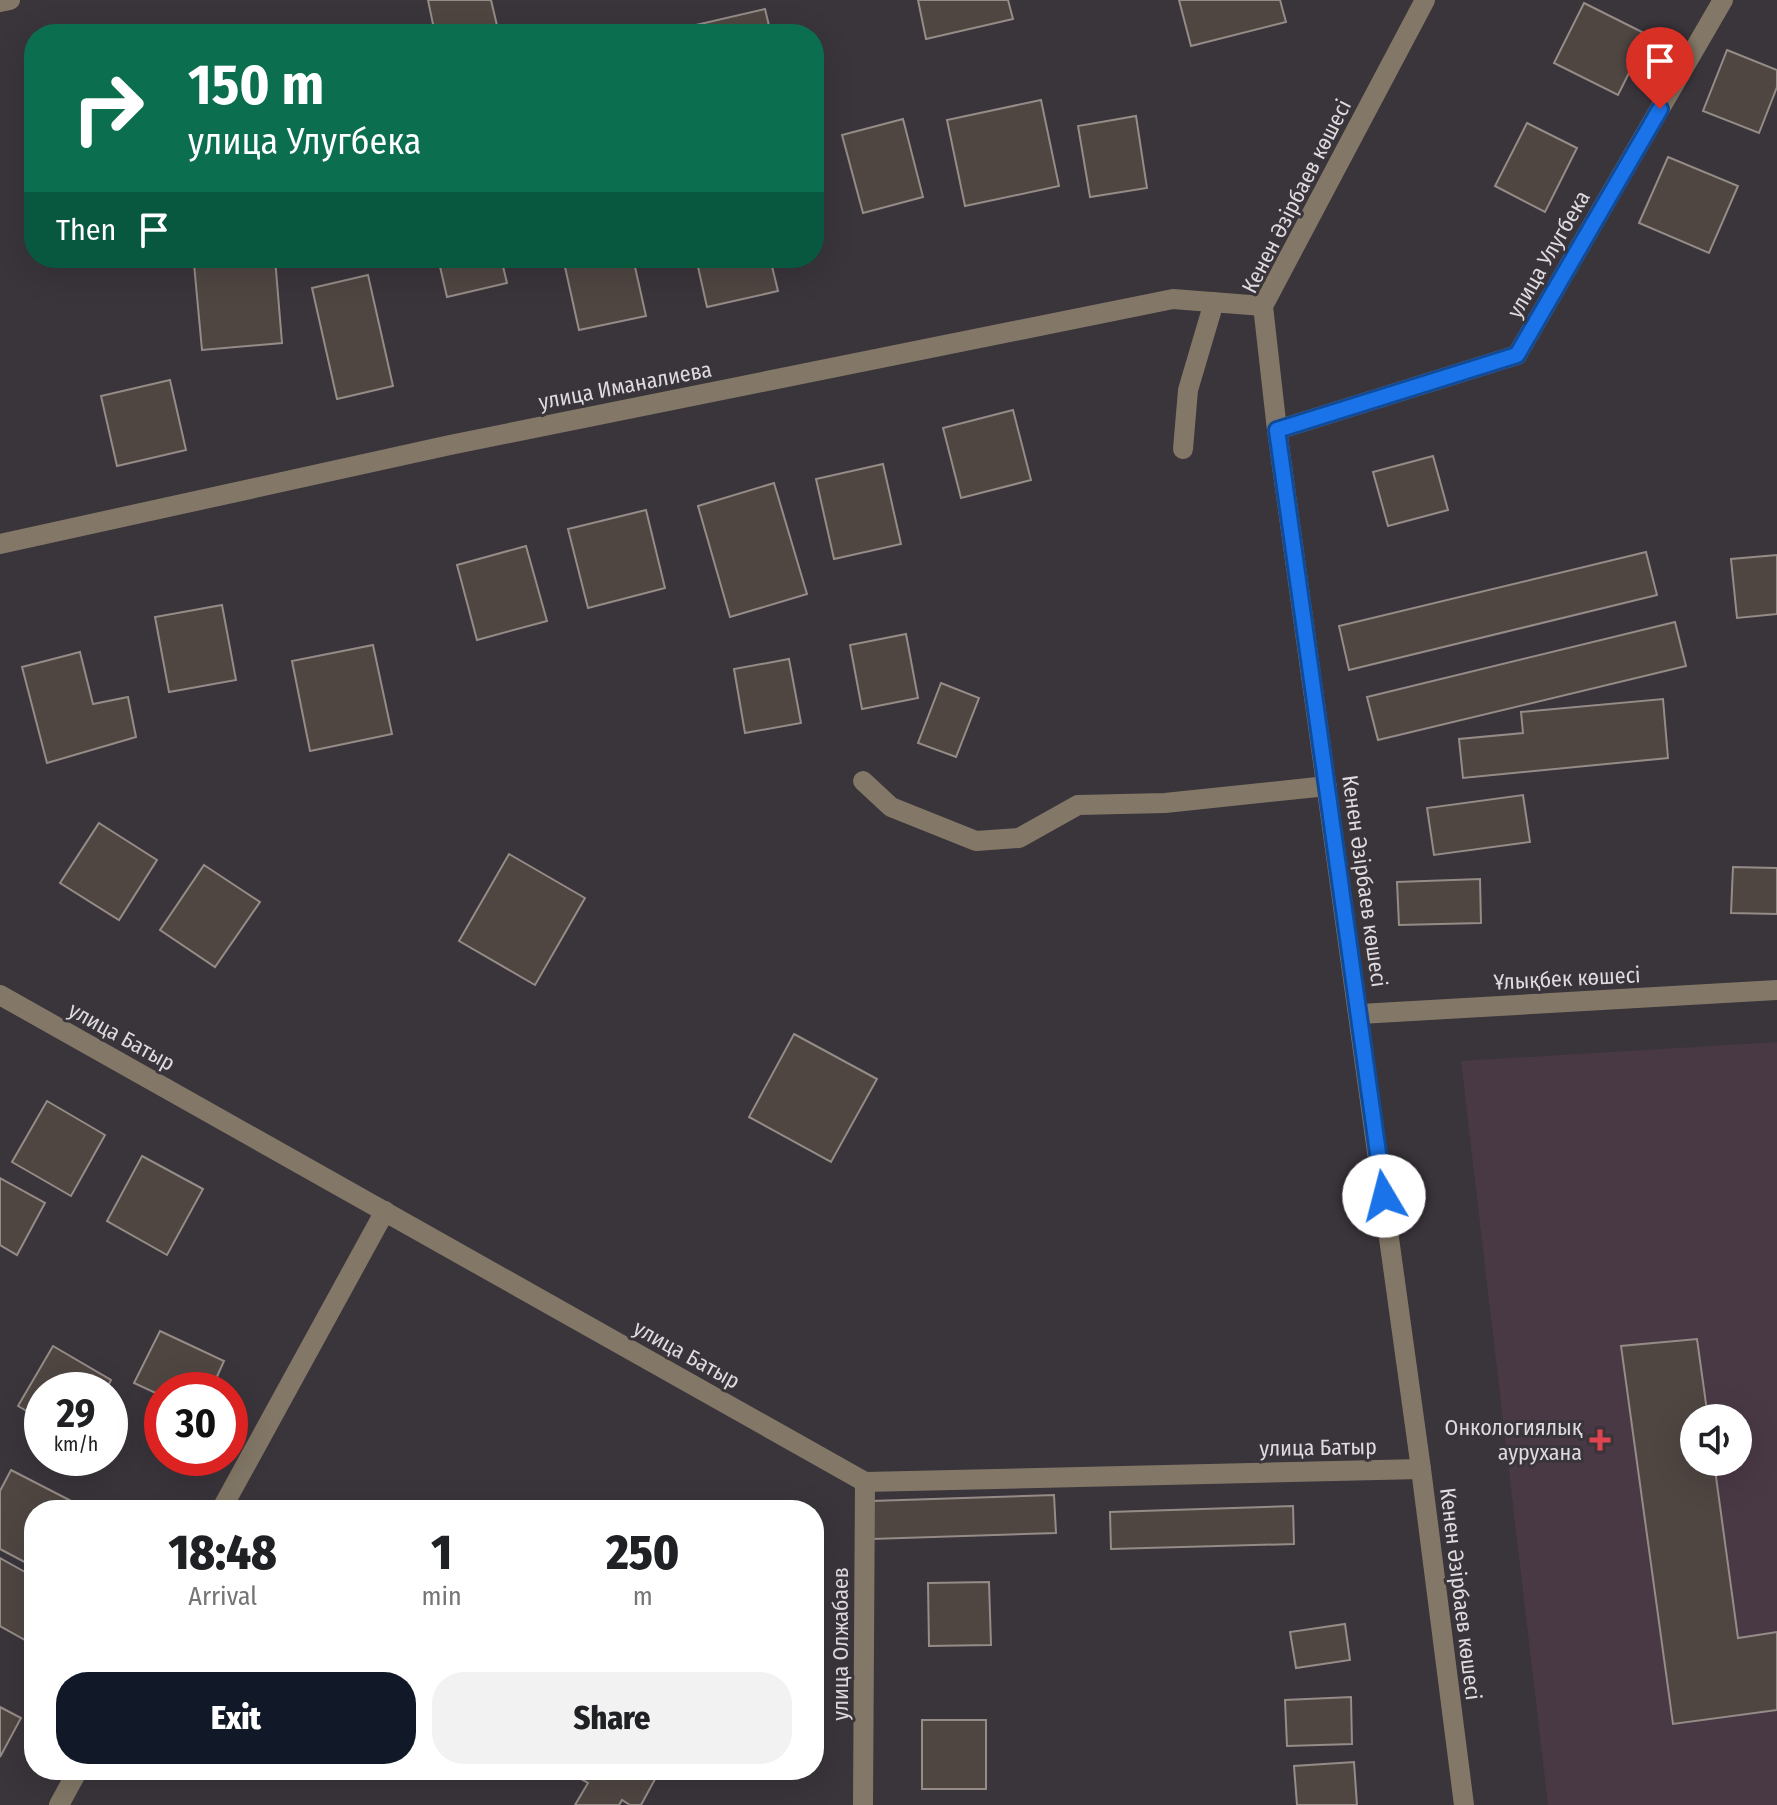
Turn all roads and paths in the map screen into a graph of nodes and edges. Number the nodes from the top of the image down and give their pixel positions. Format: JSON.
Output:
{"nodes":[{"id":1,"x":10,"y":0,"type":"edge"},
{"id":2,"x":1425,"y":0,"type":"edge"},
{"id":3,"x":1723,"y":0,"type":"edge"},
{"id":4,"x":0,"y":2,"type":"edge"},
{"id":5,"x":1214,"y":302,"type":"junction"},
{"id":6,"x":1263,"y":306,"type":"junction"},
{"id":7,"x":1277,"y":430,"type":"junction"},
{"id":8,"x":1183,"y":449,"type":"dead end"},
{"id":9,"x":0,"y":544,"type":"edge"},
{"id":10,"x":863,"y":781,"type":"dead end"},
{"id":11,"x":1327,"y":786,"type":"junction"},
{"id":12,"x":1777,"y":990,"type":"edge"},
{"id":13,"x":0,"y":995,"type":"edge"},
{"id":14,"x":1360,"y":1014,"type":"junction"},
{"id":15,"x":385,"y":1211,"type":"junction"},
{"id":16,"x":1421,"y":1469,"type":"junction"},
{"id":17,"x":865,"y":1482,"type":"junction"},
{"id":18,"x":226,"y":1500,"type":"edge"},
{"id":19,"x":73,"y":1780,"type":"edge"},
{"id":20,"x":59,"y":1805,"type":"edge"},
{"id":21,"x":863,"y":1805,"type":"edge"},
{"id":22,"x":1464,"y":1805,"type":"edge"}],
"edges":[{"from":1,"to":4,"type":"street"},
{"from":2,"to":6,"type":"street","name":"Кенен Әзірбаев көшесі"},
{"from":3,"to":7,"type":"street","name":"улица Улугбека"},
{"from":5,"to":6,"type":"street","name":"улица Иманалиева"},
{"from":5,"to":8,"type":"street"},
{"from":5,"to":9,"type":"street","name":"улица Иманалиева"},
{"from":6,"to":7,"type":"street","name":"Кенен Әзірбаев көшесі"},
{"from":7,"to":11,"type":"street","name":"Кенен Әзірбаев көшесі"},
{"from":10,"to":11,"type":"street"},
{"from":11,"to":14,"type":"street","name":"Кенен Әзірбаев көшесі"},
{"from":12,"to":14,"type":"street","name":"Ұлықбек көшесі"},
{"from":13,"to":15,"type":"street","name":"улица Батыр"},
{"from":14,"to":16,"type":"street","name":"Кенен Әзірбаев көшесі"},
{"from":15,"to":17,"type":"street","name":"улица Батыр"},
{"from":15,"to":18,"type":"street"},
{"from":16,"to":17,"type":"street","name":"улица Батыр"},
{"from":16,"to":22,"type":"street","name":"Кенен Әзірбаев көшесі"},
{"from":17,"to":21,"type":"street","name":"улица Олжабаев"},
{"from":19,"to":20,"type":"street"}]}
